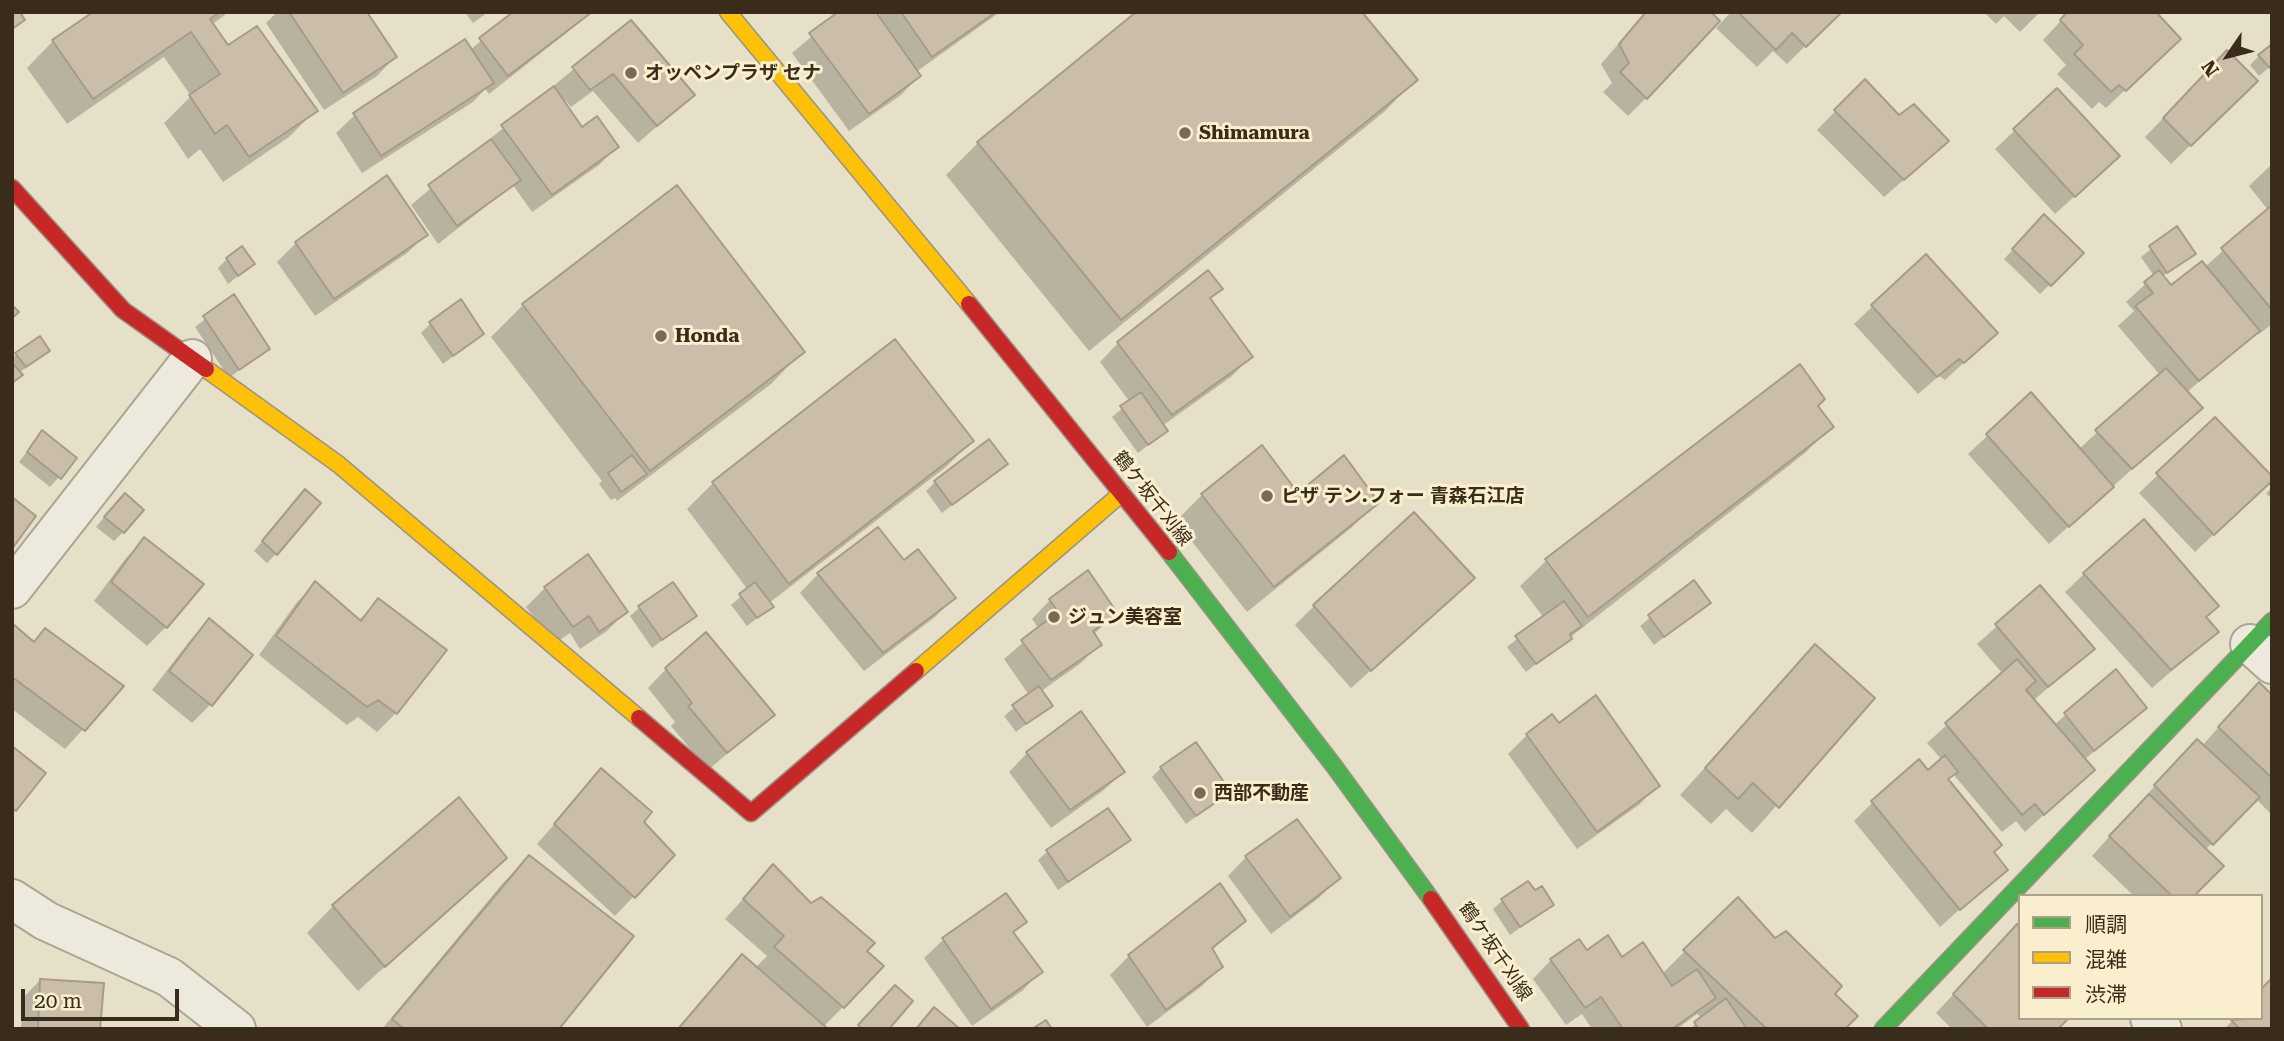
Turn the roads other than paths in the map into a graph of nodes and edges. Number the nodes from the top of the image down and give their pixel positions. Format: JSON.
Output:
{"nodes":[{"id":1,"x":728,"y":12,"type":"edge"},
{"id":2,"x":12,"y":188,"type":"edge"},
{"id":3,"x":192,"y":359,"type":"junction"},
{"id":4,"x":1122,"y":493,"type":"junction"},
{"id":5,"x":12,"y":589,"type":"edge"},
{"id":6,"x":2264,"y":643,"type":"edge"},
{"id":7,"x":2018,"y":893,"type":"edge"},
{"id":8,"x":12,"y":899,"type":"edge"},
{"id":9,"x":236,"y":1029,"type":"edge"},
{"id":10,"x":1521,"y":1029,"type":"edge"},
{"id":11,"x":1882,"y":1029,"type":"edge"}],
"edges":[{"from":1,"to":4,"type":"street","name":"鶴ケ坂千刈線"},
{"from":2,"to":3,"type":"street"},
{"from":3,"to":4,"type":"street"},
{"from":3,"to":5,"type":"street"},
{"from":4,"to":10,"type":"street","name":"鶴ケ坂千刈線"},
{"from":6,"to":7,"type":"street"},
{"from":7,"to":11,"type":"street"},
{"from":8,"to":9,"type":"street"}]}
